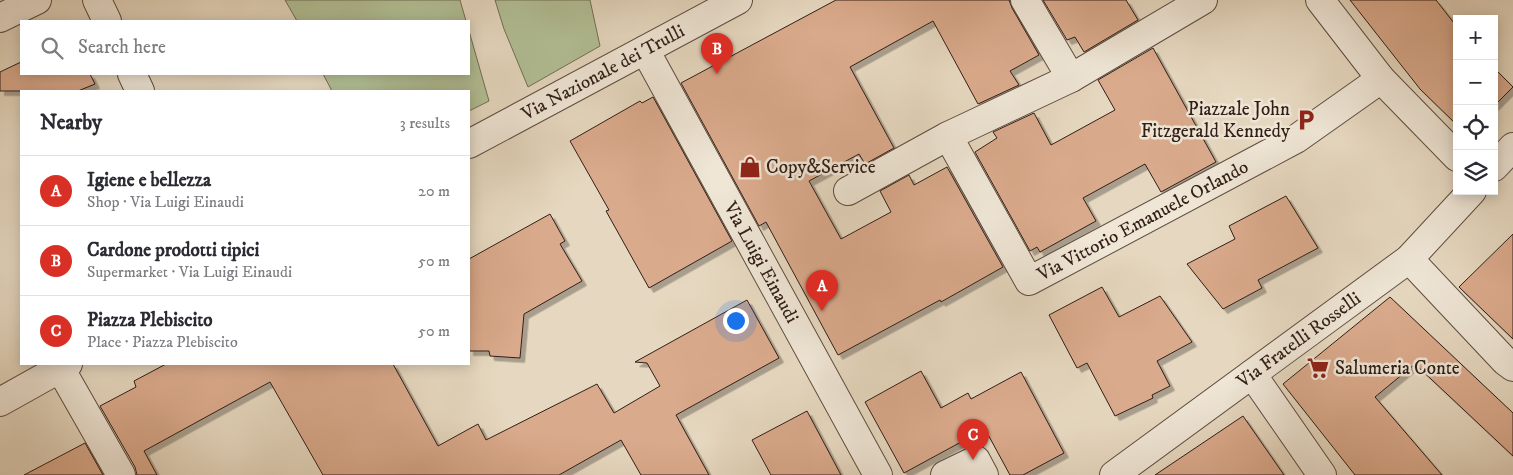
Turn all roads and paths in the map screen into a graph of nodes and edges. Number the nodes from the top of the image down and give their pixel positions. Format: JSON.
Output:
{"nodes":[{"id":1,"x":37,"y":0,"type":"edge"},
{"id":2,"x":97,"y":0,"type":"edge"},
{"id":3,"x":738,"y":0,"type":"edge"},
{"id":4,"x":1025,"y":0,"type":"edge"},
{"id":5,"x":1203,"y":0,"type":"edge"},
{"id":6,"x":1320,"y":0,"type":"edge"},
{"id":7,"x":0,"y":18,"type":"edge"},
{"id":8,"x":107,"y":20,"type":"edge"},
{"id":9,"x":645,"y":50,"type":"junction"},
{"id":10,"x":132,"y":75,"type":"edge"},
{"id":11,"x":1071,"y":78,"type":"junction"},
{"id":12,"x":1381,"y":78,"type":"junction"},
{"id":13,"x":140,"y":90,"type":"edge"},
{"id":14,"x":948,"y":136,"type":"junction"},
{"id":15,"x":470,"y":143,"type":"edge"},
{"id":16,"x":1513,"y":147,"type":"edge"},
{"id":17,"x":1453,"y":153,"type":"edge"},
{"id":18,"x":1498,"y":163,"type":"edge"},
{"id":19,"x":848,"y":191,"type":"dead end"},
{"id":20,"x":1468,"y":195,"type":"edge"},
{"id":21,"x":1409,"y":259,"type":"junction"},
{"id":22,"x":64,"y":366,"type":"edge"},
{"id":23,"x":1513,"y":367,"type":"edge"},
{"id":24,"x":1252,"y":374,"type":"junction"},
{"id":25,"x":0,"y":402,"type":"edge"},
{"id":26,"x":121,"y":475,"type":"edge"},
{"id":27,"x":878,"y":475,"type":"edge"},
{"id":28,"x":945,"y":475,"type":"edge"},
{"id":29,"x":984,"y":475,"type":"edge"},
{"id":30,"x":1114,"y":475,"type":"edge"},
{"id":31,"x":1322,"y":475,"type":"edge"}],
"edges":[{"from":1,"to":7,"type":"street"},
{"from":2,"to":8,"type":"street"},
{"from":3,"to":9,"type":"street","name":"Via Nazionale dei Trulli"},
{"from":4,"to":11,"type":"street"},
{"from":5,"to":11,"type":"street"},
{"from":6,"to":12,"type":"street"},
{"from":9,"to":15,"type":"street","name":"Via Nazionale dei Trulli"},
{"from":9,"to":27,"type":"street","name":"Via Luigi Einaudi"},
{"from":10,"to":13,"type":"street"},
{"from":11,"to":14,"type":"street"},
{"from":12,"to":14,"type":"street","name":"Via Vittorio Emanuele Orlando"},
{"from":12,"to":17,"type":"street"},
{"from":14,"to":19,"type":"street"},
{"from":16,"to":18,"type":"street"},
{"from":20,"to":21,"type":"street","name":"Via Fratelli Rosselli"},
{"from":21,"to":23,"type":"street"},
{"from":21,"to":24,"type":"street","name":"Via Fratelli Rosselli"},
{"from":22,"to":25,"type":"street"},
{"from":22,"to":26,"type":"street"},
{"from":24,"to":30,"type":"street","name":"Via Fratelli Rosselli"},
{"from":24,"to":31,"type":"street"},
{"from":28,"to":29,"type":"street"}]}
